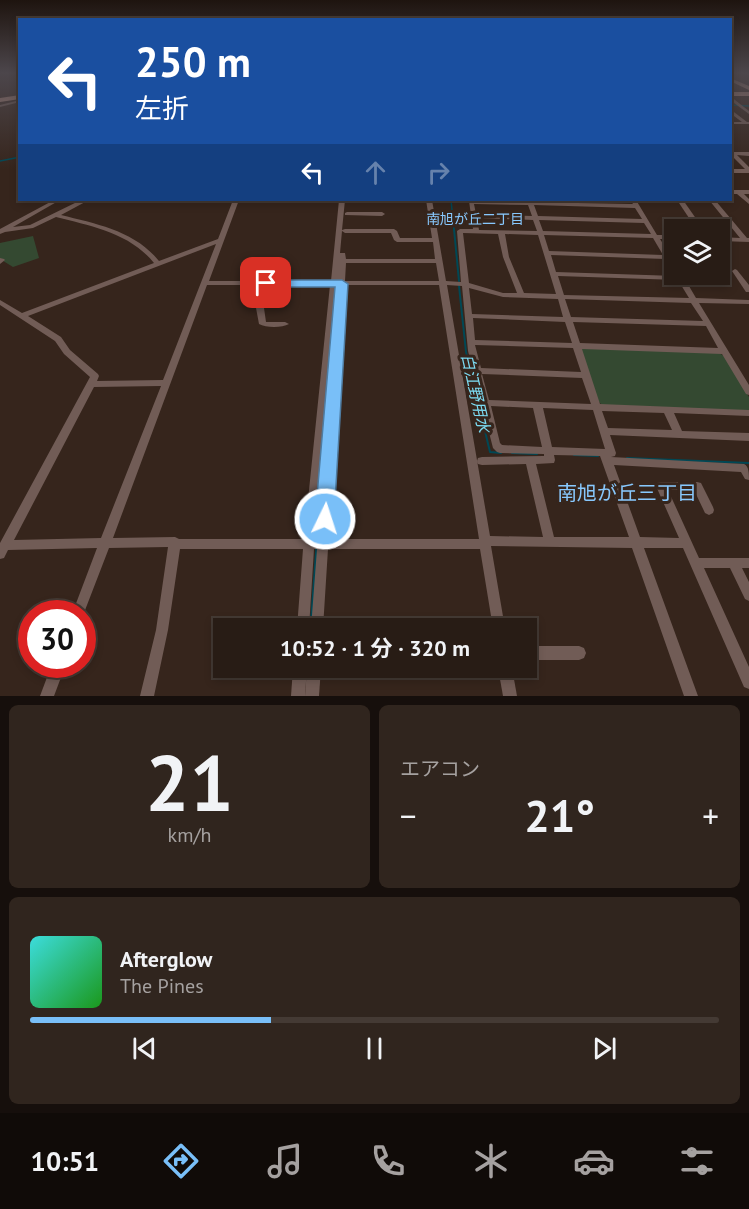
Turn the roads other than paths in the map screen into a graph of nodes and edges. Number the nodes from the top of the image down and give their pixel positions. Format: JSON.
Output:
{"nodes":[{"id":1,"x":732,"y":105,"type":"edge"},
{"id":2,"x":740,"y":105,"type":"junction"},
{"id":3,"x":749,"y":105,"type":"edge"},
{"id":4,"x":732,"y":112,"type":"edge"},
{"id":5,"x":749,"y":113,"type":"edge"},
{"id":6,"x":745,"y":123,"type":"edge"},
{"id":7,"x":749,"y":130,"type":"edge"},
{"id":8,"x":732,"y":152,"type":"edge"},
{"id":9,"x":732,"y":153,"type":"edge"},
{"id":10,"x":749,"y":154,"type":"edge"},
{"id":11,"x":749,"y":170,"type":"edge"},
{"id":12,"x":732,"y":171,"type":"edge"},
{"id":13,"x":732,"y":185,"type":"edge"},
{"id":14,"x":732,"y":192,"type":"edge"},
{"id":15,"x":739,"y":192,"type":"junction"},
{"id":16,"x":749,"y":192,"type":"edge"},
{"id":17,"x":55,"y":201,"type":"edge"},
{"id":18,"x":83,"y":201,"type":"edge"},
{"id":19,"x":236,"y":201,"type":"edge"},
{"id":20,"x":342,"y":201,"type":"edge"},
{"id":21,"x":348,"y":201,"type":"edge"},
{"id":22,"x":429,"y":201,"type":"edge"},
{"id":23,"x":681,"y":201,"type":"edge"},
{"id":24,"x":713,"y":201,"type":"edge"},
{"id":25,"x":571,"y":202,"type":"edge"},
{"id":26,"x":749,"y":202,"type":"edge"},
{"id":27,"x":635,"y":203,"type":"edge"},
{"id":28,"x":531,"y":204,"type":"junction"},
{"id":29,"x":347,"y":214,"type":"junction"},
{"id":30,"x":382,"y":214,"type":"dead end"},
{"id":31,"x":55,"y":215,"type":"junction"},
{"id":32,"x":473,"y":216,"type":"junction"},
{"id":33,"x":536,"y":218,"type":"junction"},
{"id":34,"x":693,"y":219,"type":"edge"},
{"id":35,"x":646,"y":221,"type":"junction"},
{"id":36,"x":3,"y":231,"type":"edge"},
{"id":37,"x":345,"y":231,"type":"junction"},
{"id":38,"x":476,"y":231,"type":"junction"},
{"id":39,"x":501,"y":232,"type":"junction"},
{"id":40,"x":541,"y":234,"type":"junction"},
{"id":41,"x":656,"y":237,"type":"junction"},
{"id":42,"x":664,"y":237,"type":"edge"},
{"id":43,"x":730,"y":239,"type":"edge"},
{"id":44,"x":221,"y":240,"type":"junction"},
{"id":45,"x":436,"y":240,"type":"junction"},
{"id":46,"x":747,"y":240,"type":"edge"},
{"id":47,"x":664,"y":250,"type":"edge"},
{"id":48,"x":547,"y":253,"type":"junction"},
{"id":49,"x":664,"y":257,"type":"edge"},
{"id":50,"x":343,"y":261,"type":"junction"},
{"id":51,"x":439,"y":261,"type":"junction"},
{"id":52,"x":157,"y":263,"type":"junction"},
{"id":53,"x":735,"y":271,"type":"dead end"},
{"id":54,"x":554,"y":274,"type":"junction"},
{"id":55,"x":664,"y":276,"type":"edge"},
{"id":56,"x":204,"y":283,"type":"junction"},
{"id":57,"x":266,"y":283,"type":"junction"},
{"id":58,"x":441,"y":283,"type":"junction"},
{"id":59,"x":338,"y":284,"type":"junction"},
{"id":60,"x":465,"y":284,"type":"junction"},
{"id":61,"x":685,"y":285,"type":"edge"},
{"id":62,"x":749,"y":290,"type":"edge"},
{"id":63,"x":521,"y":295,"type":"junction"},
{"id":64,"x":561,"y":296,"type":"junction"},
{"id":65,"x":694,"y":300,"type":"junction"},
{"id":66,"x":0,"y":302,"type":"edge"},
{"id":67,"x":749,"y":302,"type":"edge"},
{"id":68,"x":21,"y":316,"type":"junction"},
{"id":69,"x":468,"y":316,"type":"junction"},
{"id":70,"x":568,"y":320,"type":"junction"},
{"id":71,"x":285,"y":324,"type":"dead end"},
{"id":72,"x":709,"y":324,"type":"junction"},
{"id":73,"x":471,"y":342,"type":"junction"},
{"id":74,"x":576,"y":345,"type":"junction"},
{"id":75,"x":724,"y":351,"type":"junction"},
{"id":76,"x":477,"y":371,"type":"junction"},
{"id":77,"x":585,"y":375,"type":"junction"},
{"id":78,"x":167,"y":382,"type":"junction"},
{"id":79,"x":92,"y":384,"type":"junction"},
{"id":80,"x":749,"y":392,"type":"edge"},
{"id":81,"x":485,"y":403,"type":"junction"},
{"id":82,"x":537,"y":404,"type":"junction"},
{"id":83,"x":595,"y":406,"type":"junction"},
{"id":84,"x":668,"y":411,"type":"junction"},
{"id":85,"x":749,"y":413,"type":"edge"},
{"id":86,"x":605,"y":431,"type":"junction"},
{"id":87,"x":679,"y":435,"type":"junction"},
{"id":88,"x":749,"y":438,"type":"edge"},
{"id":89,"x":548,"y":455,"type":"junction"},
{"id":90,"x":605,"y":457,"type":"junction"},
{"id":91,"x":530,"y":460,"type":"junction"},
{"id":92,"x":482,"y":461,"type":"dead end"},
{"id":93,"x":749,"y":476,"type":"edge"},
{"id":94,"x":709,"y":510,"type":"dead end"},
{"id":95,"x":550,"y":542,"type":"junction"},
{"id":96,"x":636,"y":542,"type":"junction"},
{"id":97,"x":105,"y":543,"type":"junction"},
{"id":98,"x":316,"y":543,"type":"junction"},
{"id":99,"x":485,"y":543,"type":"junction"},
{"id":100,"x":687,"y":543,"type":"junction"},
{"id":101,"x":175,"y":544,"type":"junction"},
{"id":102,"x":3,"y":549,"type":"edge"},
{"id":103,"x":696,"y":563,"type":"junction"},
{"id":104,"x":733,"y":563,"type":"junction"},
{"id":105,"x":749,"y":563,"type":"edge"},
{"id":106,"x":749,"y":595,"type":"edge"},
{"id":107,"x":83,"y":600,"type":"edge"},
{"id":108,"x":305,"y":618,"type":"edge"},
{"id":109,"x":317,"y":618,"type":"edge"},
{"id":110,"x":497,"y":618,"type":"edge"},
{"id":111,"x":579,"y":652,"type":"dead end"},
{"id":112,"x":537,"y":653,"type":"edge"},
{"id":113,"x":54,"y":678,"type":"edge"},
{"id":114,"x":299,"y":678,"type":"edge"},
{"id":115,"x":313,"y":678,"type":"edge"},
{"id":116,"x":507,"y":678,"type":"edge"},
{"id":117,"x":749,"y":682,"type":"edge"},
{"id":118,"x":47,"y":696,"type":"edge"},
{"id":119,"x":147,"y":696,"type":"edge"},
{"id":120,"x":298,"y":696,"type":"edge"},
{"id":121,"x":312,"y":696,"type":"edge"},
{"id":122,"x":510,"y":696,"type":"edge"},
{"id":123,"x":691,"y":696,"type":"edge"}],
"edges":[{"from":1,"to":2,"type":"street"},
{"from":2,"to":3,"type":"street"},
{"from":2,"to":5,"type":"street"},
{"from":4,"to":6,"type":"street"},
{"from":6,"to":7,"type":"street"},
{"from":8,"to":10,"type":"street"},
{"from":9,"to":11,"type":"street"},
{"from":11,"to":12,"type":"street"},
{"from":13,"to":15,"type":"street"},
{"from":14,"to":15,"type":"street"},
{"from":15,"to":16,"type":"street"},
{"from":15,"to":26,"type":"street"},
{"from":17,"to":36,"type":"street"},
{"from":18,"to":31,"type":"street"},
{"from":19,"to":44,"type":"street"},
{"from":20,"to":59,"type":"street"},
{"from":21,"to":29,"type":"street"},
{"from":22,"to":45,"type":"street"},
{"from":23,"to":34,"type":"street"},
{"from":24,"to":46,"type":"street"},
{"from":25,"to":27,"type":"street"},
{"from":25,"to":28,"type":"street"},
{"from":27,"to":35,"type":"street"},
{"from":28,"to":32,"type":"street"},
{"from":28,"to":33,"type":"street"},
{"from":29,"to":30,"type":"street"},
{"from":29,"to":37,"type":"street"},
{"from":31,"to":36,"type":"street"},
{"from":31,"to":52,"type":"street"},
{"from":32,"to":33,"type":"street"},
{"from":32,"to":38,"type":"street"},
{"from":33,"to":35,"type":"street"},
{"from":33,"to":40,"type":"street"},
{"from":35,"to":41,"type":"street"},
{"from":37,"to":45,"type":"street"},
{"from":37,"to":50,"type":"street"},
{"from":38,"to":39,"type":"street"},
{"from":38,"to":60,"type":"street"},
{"from":39,"to":40,"type":"street"},
{"from":39,"to":63,"type":"street"},
{"from":40,"to":41,"type":"street"},
{"from":40,"to":48,"type":"street"},
{"from":41,"to":42,"type":"street"},
{"from":41,"to":47,"type":"street"},
{"from":43,"to":46,"type":"street"},
{"from":44,"to":52,"type":"street"},
{"from":44,"to":56,"type":"street"},
{"from":45,"to":51,"type":"street"},
{"from":48,"to":49,"type":"street"},
{"from":48,"to":54,"type":"street"},
{"from":50,"to":51,"type":"street"},
{"from":50,"to":59,"type":"street"},
{"from":51,"to":58,"type":"street"},
{"from":52,"to":68,"type":"street"},
{"from":53,"to":62,"type":"street"},
{"from":54,"to":55,"type":"street"},
{"from":54,"to":64,"type":"street"},
{"from":56,"to":57,"type":"street"},
{"from":56,"to":78,"type":"street"},
{"from":57,"to":59,"type":"street"},
{"from":57,"to":71,"type":"street"},
{"from":58,"to":59,"type":"street"},
{"from":58,"to":60,"type":"street"},
{"from":58,"to":99,"type":"street"},
{"from":59,"to":98,"type":"street"},
{"from":59,"to":98,"type":"street"},
{"from":60,"to":63,"type":"street"},
{"from":60,"to":69,"type":"street"},
{"from":61,"to":65,"type":"street"},
{"from":63,"to":64,"type":"street"},
{"from":64,"to":65,"type":"street"},
{"from":64,"to":70,"type":"street"},
{"from":65,"to":67,"type":"street"},
{"from":65,"to":72,"type":"street"},
{"from":66,"to":68,"type":"street"},
{"from":68,"to":79,"type":"street"},
{"from":69,"to":70,"type":"street"},
{"from":69,"to":73,"type":"street"},
{"from":70,"to":72,"type":"street"},
{"from":70,"to":74,"type":"street"},
{"from":72,"to":75,"type":"street"},
{"from":73,"to":74,"type":"street"},
{"from":73,"to":76,"type":"street"},
{"from":74,"to":75,"type":"street"},
{"from":74,"to":77,"type":"street"},
{"from":75,"to":80,"type":"street"},
{"from":76,"to":77,"type":"street"},
{"from":76,"to":81,"type":"street"},
{"from":77,"to":83,"type":"street"},
{"from":78,"to":79,"type":"street"},
{"from":78,"to":97,"type":"street"},
{"from":79,"to":102,"type":"street"},
{"from":81,"to":82,"type":"street"},
{"from":81,"to":89,"type":"street"},
{"from":82,"to":83,"type":"street"},
{"from":82,"to":89,"type":"street"},
{"from":83,"to":84,"type":"street"},
{"from":83,"to":86,"type":"street"},
{"from":84,"to":85,"type":"street"},
{"from":84,"to":87,"type":"street"},
{"from":86,"to":87,"type":"street"},
{"from":86,"to":90,"type":"street"},
{"from":87,"to":88,"type":"street"},
{"from":89,"to":90,"type":"street"},
{"from":89,"to":91,"type":"street"},
{"from":90,"to":93,"type":"street"},
{"from":90,"to":96,"type":"street"},
{"from":91,"to":92,"type":"street"},
{"from":91,"to":95,"type":"street"},
{"from":94,"to":100,"type":"street"},
{"from":95,"to":96,"type":"street"},
{"from":95,"to":99,"type":"street"},
{"from":96,"to":100,"type":"street"},
{"from":96,"to":123,"type":"street"},
{"from":97,"to":101,"type":"street"},
{"from":97,"to":102,"type":"street"},
{"from":97,"to":107,"type":"street"},
{"from":98,"to":99,"type":"street"},
{"from":98,"to":101,"type":"street"},
{"from":98,"to":108,"type":"street"},
{"from":98,"to":109,"type":"street"},
{"from":99,"to":110,"type":"street"},
{"from":100,"to":103,"type":"street"},
{"from":101,"to":119,"type":"street"},
{"from":103,"to":104,"type":"street"},
{"from":103,"to":117,"type":"street"},
{"from":104,"to":105,"type":"street"},
{"from":104,"to":106,"type":"street"},
{"from":111,"to":112,"type":"street"},
{"from":113,"to":118,"type":"street"},
{"from":114,"to":120,"type":"street"},
{"from":115,"to":121,"type":"street"},
{"from":116,"to":122,"type":"street"}]}
